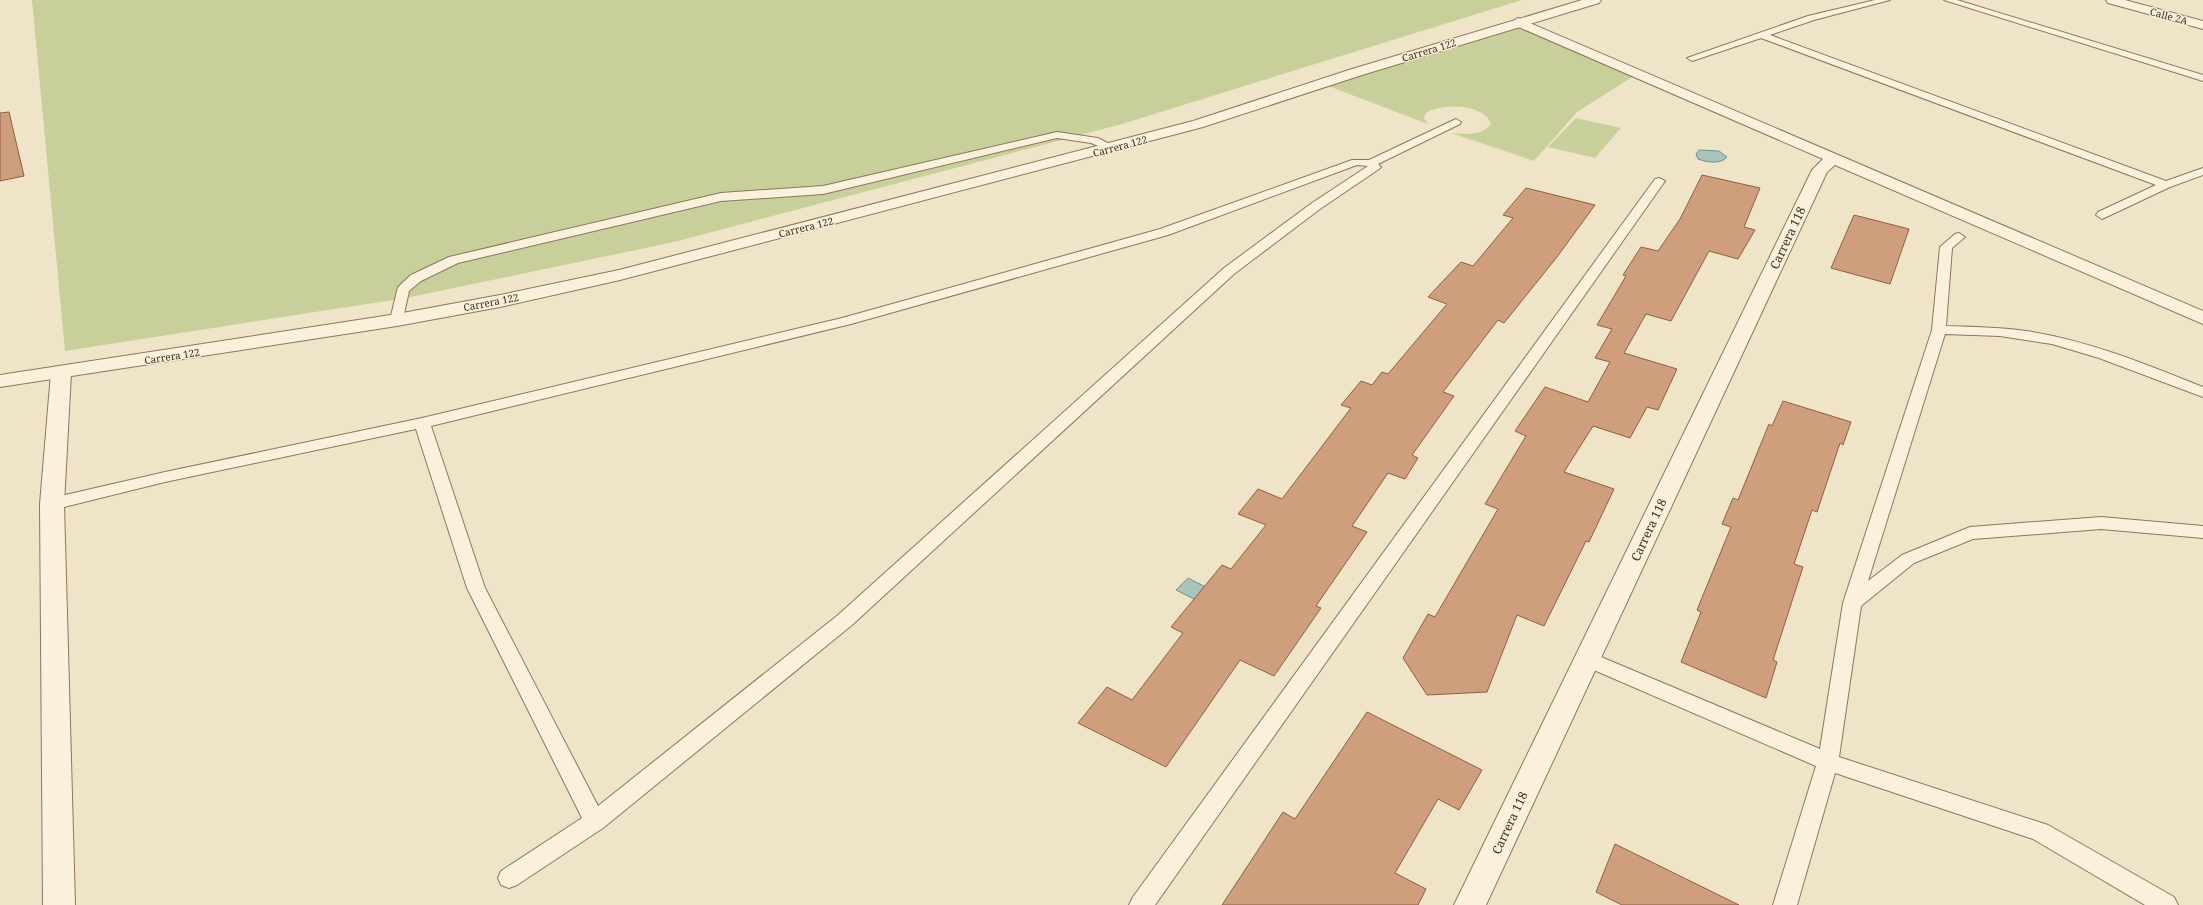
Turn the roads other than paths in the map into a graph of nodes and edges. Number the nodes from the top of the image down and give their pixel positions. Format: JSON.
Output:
{"nodes":[{"id":1,"x":1596,"y":0,"type":"edge"},
{"id":2,"x":1886,"y":0,"type":"edge"},
{"id":3,"x":1948,"y":0,"type":"edge"},
{"id":4,"x":2112,"y":0,"type":"edge"},
{"id":5,"x":1518,"y":22,"type":"junction"},
{"id":6,"x":2203,"y":25,"type":"edge"},
{"id":7,"x":1760,"y":35,"type":"junction"},
{"id":8,"x":1692,"y":58,"type":"dead end"},
{"id":9,"x":2203,"y":78,"type":"edge"},
{"id":10,"x":1456,"y":122,"type":"dead end"},
{"id":11,"x":1111,"y":148,"type":"junction"},
{"id":12,"x":1832,"y":158,"type":"junction"},
{"id":13,"x":1371,"y":163,"type":"junction"},
{"id":14,"x":2203,"y":171,"type":"edge"},
{"id":15,"x":1659,"y":181,"type":"dead end"},
{"id":16,"x":2166,"y":185,"type":"junction"},
{"id":17,"x":2102,"y":215,"type":"dead end"},
{"id":18,"x":1959,"y":237,"type":"dead end"},
{"id":19,"x":2203,"y":318,"type":"edge"},
{"id":20,"x":397,"y":320,"type":"junction"},
{"id":21,"x":1939,"y":330,"type":"junction"},
{"id":22,"x":61,"y":373,"type":"junction"},
{"id":23,"x":0,"y":381,"type":"edge"},
{"id":24,"x":2203,"y":392,"type":"edge"},
{"id":25,"x":422,"y":423,"type":"junction"},
{"id":26,"x":52,"y":504,"type":"junction"},
{"id":27,"x":2203,"y":532,"type":"edge"},
{"id":28,"x":1852,"y":603,"type":"junction"},
{"id":29,"x":1587,"y":659,"type":"junction"},
{"id":30,"x":1828,"y":762,"type":"junction"},
{"id":31,"x":595,"y":821,"type":"junction"},
{"id":32,"x":509,"y":878,"type":"dead end"},
{"id":33,"x":59,"y":905,"type":"edge"},
{"id":34,"x":1141,"y":905,"type":"edge"},
{"id":35,"x":1470,"y":905,"type":"edge"},
{"id":36,"x":1785,"y":905,"type":"edge"},
{"id":37,"x":2166,"y":905,"type":"edge"}],
"edges":[{"from":1,"to":5,"type":"street","name":"Carrera 122"},
{"from":2,"to":7,"type":"lane"},
{"from":3,"to":9,"type":"lane"},
{"from":4,"to":6,"type":"street","name":"Calle 2A"},
{"from":5,"to":11,"type":"street","name":"Carrera 122"},
{"from":5,"to":12,"type":"street"},
{"from":7,"to":8,"type":"lane"},
{"from":7,"to":16,"type":"lane"},
{"from":10,"to":13,"type":"lane"},
{"from":11,"to":20,"type":"street","name":"Carrera 122"},
{"from":11,"to":20,"type":"lane"},
{"from":12,"to":19,"type":"street"},
{"from":12,"to":29,"type":"street","name":"Carrera 118"},
{"from":13,"to":25,"type":"lane"},
{"from":13,"to":31,"type":"lane"},
{"from":14,"to":16,"type":"lane"},
{"from":15,"to":34,"type":"lane"},
{"from":16,"to":17,"type":"lane"},
{"from":18,"to":21,"type":"lane"},
{"from":20,"to":22,"type":"street","name":"Carrera 122"},
{"from":21,"to":24,"type":"lane"},
{"from":21,"to":28,"type":"lane"},
{"from":22,"to":23,"type":"street","name":"Carrera 122"},
{"from":22,"to":26,"type":"street"},
{"from":25,"to":26,"type":"lane"},
{"from":25,"to":31,"type":"lane"},
{"from":26,"to":33,"type":"street"},
{"from":27,"to":28,"type":"lane"},
{"from":28,"to":30,"type":"lane"},
{"from":29,"to":30,"type":"lane"},
{"from":29,"to":35,"type":"street","name":"Carrera 118"},
{"from":30,"to":36,"type":"lane"},
{"from":30,"to":37,"type":"lane"},
{"from":31,"to":32,"type":"lane"}]}
